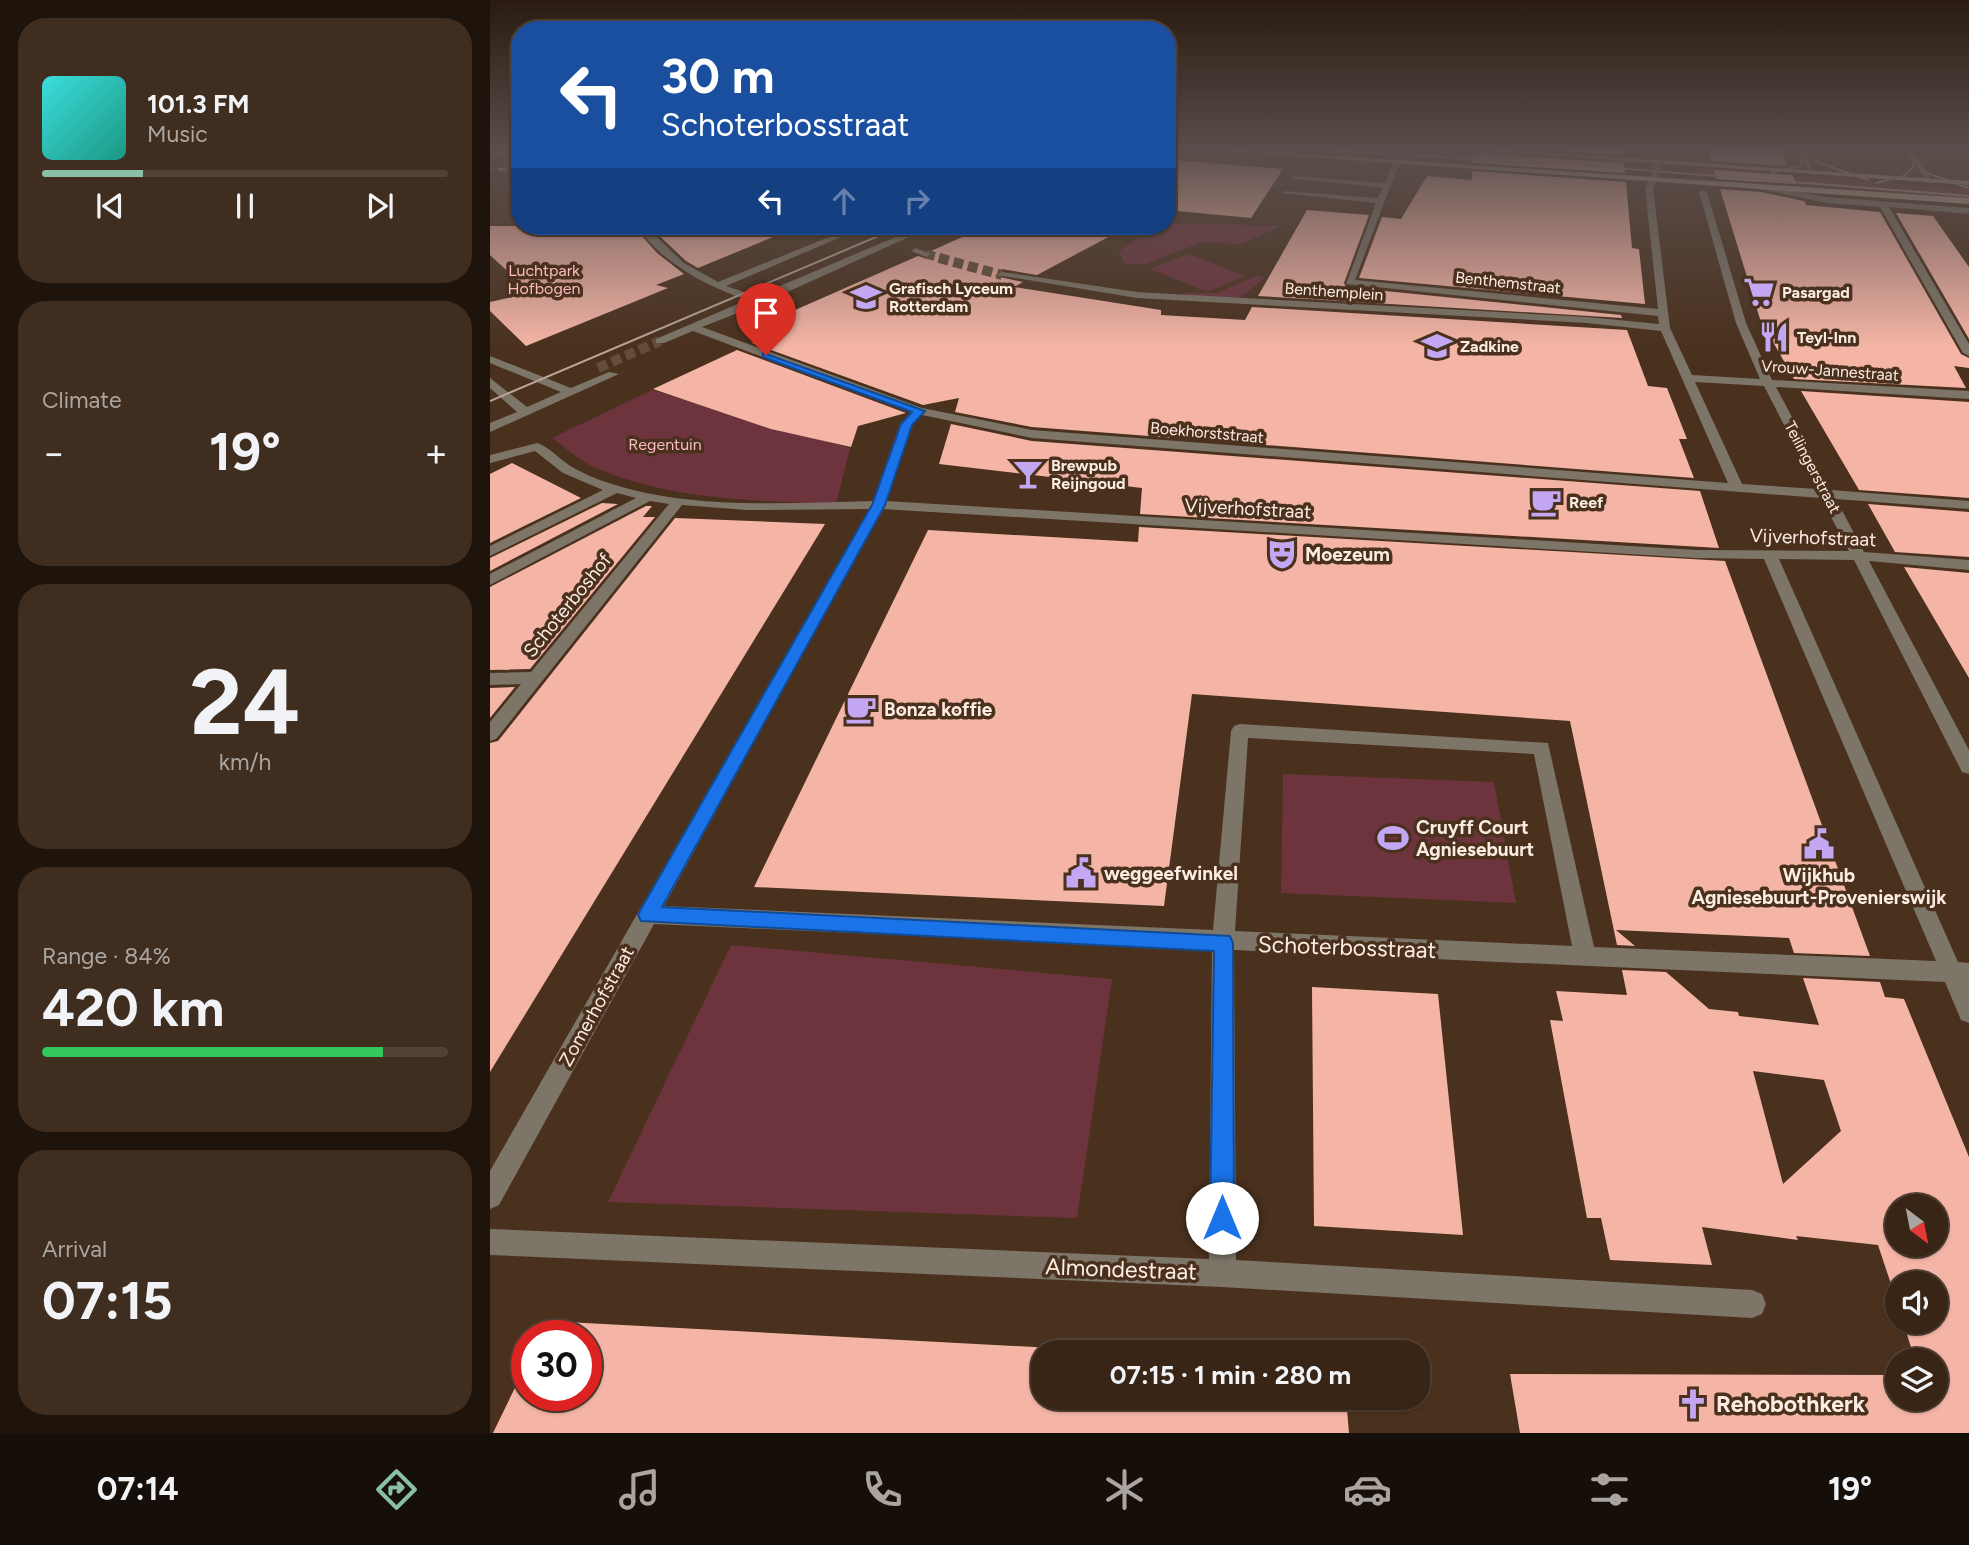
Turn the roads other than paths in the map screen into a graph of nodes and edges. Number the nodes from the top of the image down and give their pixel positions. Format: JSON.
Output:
{"nodes":[{"id":1,"x":1376,"y":215,"type":"edge"},
{"id":2,"x":1652,"y":215,"type":"edge"},
{"id":3,"x":1710,"y":215,"type":"edge"},
{"id":4,"x":1889,"y":215,"type":"edge"},
{"id":5,"x":649,"y":235,"type":"edge"},
{"id":6,"x":841,"y":235,"type":"edge"},
{"id":7,"x":908,"y":235,"type":"edge"},
{"id":8,"x":883,"y":246,"type":"junction"},
{"id":9,"x":916,"y":251,"type":"dead end"},
{"id":10,"x":926,"y":254,"type":"tunnel mouth"},
{"id":11,"x":1002,"y":275,"type":"tunnel mouth"},
{"id":12,"x":717,"y":286,"type":"junction"},
{"id":13,"x":755,"y":300,"type":"junction"},
{"id":14,"x":769,"y":304,"type":"junction"},
{"id":15,"x":1664,"y":313,"type":"junction"},
{"id":16,"x":692,"y":327,"type":"junction"},
{"id":17,"x":1665,"y":328,"type":"junction"},
{"id":18,"x":706,"y":332,"type":"junction"},
{"id":19,"x":660,"y":341,"type":"tunnel mouth"},
{"id":20,"x":672,"y":347,"type":"tunnel mouth"},
{"id":21,"x":1969,"y":353,"type":"edge"},
{"id":22,"x":490,"y":359,"type":"edge"},
{"id":23,"x":598,"y":368,"type":"tunnel mouth"},
{"id":24,"x":613,"y":374,"type":"tunnel mouth"},
{"id":25,"x":1689,"y":378,"type":"junction"},
{"id":26,"x":1767,"y":381,"type":"junction"},
{"id":27,"x":490,"y":382,"type":"edge"},
{"id":28,"x":558,"y":386,"type":"junction"},
{"id":29,"x":570,"y":392,"type":"junction"},
{"id":30,"x":1969,"y":395,"type":"edge"},
{"id":31,"x":513,"y":405,"type":"junction"},
{"id":32,"x":919,"y":411,"type":"junction"},
{"id":33,"x":526,"y":412,"type":"junction"},
{"id":34,"x":490,"y":415,"type":"edge"},
{"id":35,"x":490,"y":428,"type":"edge"},
{"id":36,"x":490,"y":459,"type":"edge"},
{"id":37,"x":1736,"y":486,"type":"junction"},
{"id":38,"x":614,"y":489,"type":"junction"},
{"id":39,"x":649,"y":496,"type":"junction"},
{"id":40,"x":1828,"y":496,"type":"junction"},
{"id":41,"x":677,"y":503,"type":"junction"},
{"id":42,"x":878,"y":505,"type":"junction"},
{"id":43,"x":1969,"y":505,"type":"edge"},
{"id":44,"x":490,"y":552,"type":"edge"},
{"id":45,"x":1769,"y":554,"type":"junction"},
{"id":46,"x":1860,"y":556,"type":"junction"},
{"id":47,"x":1969,"y":565,"type":"edge"},
{"id":48,"x":490,"y":580,"type":"edge"},
{"id":49,"x":536,"y":678,"type":"junction"},
{"id":50,"x":490,"y":679,"type":"edge"},
{"id":51,"x":490,"y":734,"type":"edge"},
{"id":52,"x":1969,"y":767,"type":"edge"},
{"id":53,"x":648,"y":915,"type":"junction"},
{"id":54,"x":1223,"y":943,"type":"junction"},
{"id":55,"x":1585,"y":956,"type":"junction"},
{"id":56,"x":1960,"y":973,"type":"edge"},
{"id":57,"x":1969,"y":1012,"type":"edge"},
{"id":58,"x":490,"y":1196,"type":"edge"},
{"id":59,"x":490,"y":1242,"type":"edge"},
{"id":60,"x":1222,"y":1273,"type":"junction"},
{"id":61,"x":1752,"y":1304,"type":"dead end"}],
"edges":[{"from":1,"to":15,"type":"street","name":"Benthemstraat"},
{"from":2,"to":15,"type":"street"},
{"from":3,"to":26,"type":"street","name":"Teilingerstraat"},
{"from":4,"to":21,"type":"street"},
{"from":5,"to":12,"type":"street"},
{"from":6,"to":12,"type":"street"},
{"from":7,"to":8,"type":"street"},
{"from":8,"to":13,"type":"street"},
{"from":8,"to":14,"type":"street"},
{"from":9,"to":10,"type":"street"},
{"from":11,"to":17,"type":"street","name":"Benthemplein"},
{"from":12,"to":13,"type":"street"},
{"from":13,"to":14,"type":"street"},
{"from":13,"to":16,"type":"street"},
{"from":14,"to":18,"type":"street"},
{"from":15,"to":17,"type":"street"},
{"from":16,"to":18,"type":"street","name":"Boekhorststraat"},
{"from":16,"to":19,"type":"street"},
{"from":17,"to":25,"type":"street"},
{"from":18,"to":20,"type":"street"},
{"from":18,"to":32,"type":"street","name":"Boekhorststraat"},
{"from":22,"to":28,"type":"street"},
{"from":23,"to":28,"type":"street"},
{"from":24,"to":29,"type":"street"},
{"from":25,"to":26,"type":"street","name":"Vrouw-Jannestraat"},
{"from":25,"to":37,"type":"street"},
{"from":26,"to":30,"type":"street","name":"Vrouw-Jannestraat"},
{"from":26,"to":40,"type":"street","name":"Teilingerstraat"},
{"from":27,"to":31,"type":"street"},
{"from":28,"to":29,"type":"street"},
{"from":28,"to":31,"type":"street"},
{"from":29,"to":33,"type":"street"},
{"from":31,"to":33,"type":"street"},
{"from":31,"to":34,"type":"street"},
{"from":32,"to":37,"type":"street","name":"Boekhorststraat"},
{"from":32,"to":42,"type":"street","name":"Zomerhofstraat"},
{"from":33,"to":35,"type":"street"},
{"from":36,"to":38,"type":"street","name":"Vijverhofstraat"},
{"from":37,"to":40,"type":"street","name":"Boekhorststraat"},
{"from":38,"to":39,"type":"street","name":"Vijverhofstraat"},
{"from":38,"to":44,"type":"street"},
{"from":39,"to":41,"type":"street","name":"Vijverhofstraat"},
{"from":39,"to":48,"type":"street"},
{"from":40,"to":43,"type":"street","name":"Boekhorststraat"},
{"from":40,"to":46,"type":"street","name":"Teilingerstraat"},
{"from":41,"to":42,"type":"street","name":"Vijverhofstraat"},
{"from":41,"to":49,"type":"street","name":"Schoterboshof"},
{"from":42,"to":45,"type":"street","name":"Vijverhofstraat"},
{"from":42,"to":53,"type":"street","name":"Zomerhofstraat"},
{"from":45,"to":46,"type":"street","name":"Vijverhofstraat"},
{"from":45,"to":56,"type":"street"},
{"from":46,"to":47,"type":"street","name":"Vijverhofstraat"},
{"from":46,"to":52,"type":"street","name":"Teilingerstraat"},
{"from":49,"to":50,"type":"street"},
{"from":49,"to":51,"type":"street","name":"Schoterboshof"},
{"from":53,"to":54,"type":"street","name":"Schoterbosstraat"},
{"from":53,"to":58,"type":"street","name":"Zomerhofstraat"},
{"from":54,"to":55,"type":"street","name":"Schoterbosstraat"},
{"from":54,"to":55,"type":"street"},
{"from":54,"to":60,"type":"street"},
{"from":55,"to":56,"type":"street","name":"Schoterbosstraat"},
{"from":56,"to":57,"type":"street"},
{"from":59,"to":60,"type":"street","name":"Almondestraat"},
{"from":60,"to":61,"type":"street","name":"Almondestraat"}]}
